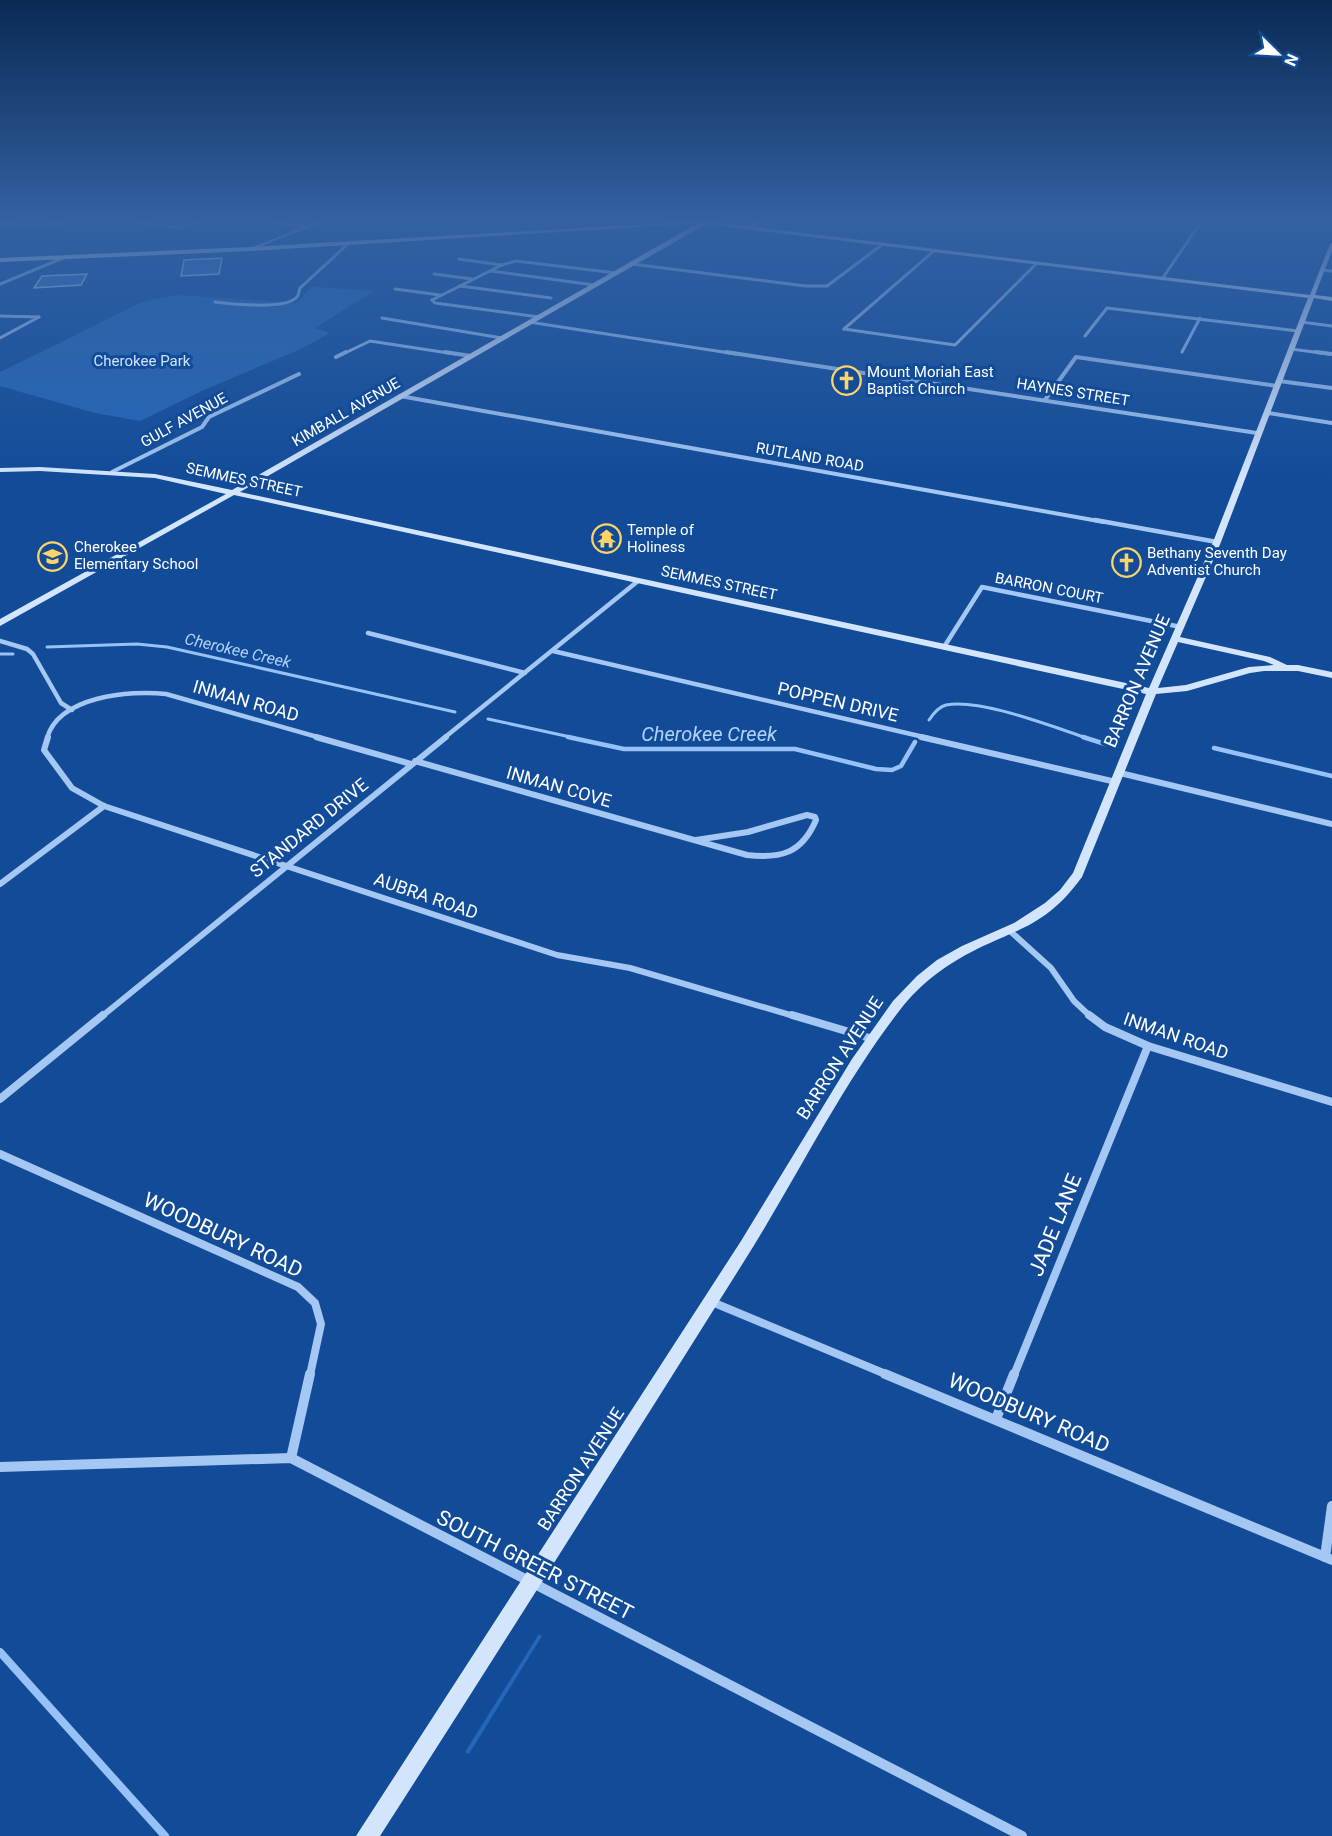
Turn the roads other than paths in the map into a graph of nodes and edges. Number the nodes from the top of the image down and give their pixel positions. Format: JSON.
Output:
{"nodes":[{"id":1,"x":469,"y":308,"type":"edge"},
{"id":2,"x":554,"y":308,"type":"edge"},
{"id":3,"x":869,"y":308,"type":"edge"},
{"id":4,"x":992,"y":308,"type":"edge"},
{"id":5,"x":1307,"y":308,"type":"edge"},
{"id":6,"x":0,"y":316,"type":"edge"},
{"id":7,"x":538,"y":317,"type":"junction"},
{"id":8,"x":382,"y":318,"type":"dead end"},
{"id":9,"x":1200,"y":318,"type":"junction"},
{"id":10,"x":530,"y":322,"type":"junction"},
{"id":11,"x":1301,"y":322,"type":"junction"},
{"id":12,"x":1332,"y":326,"type":"edge"},
{"id":13,"x":1298,"y":331,"type":"junction"},
{"id":14,"x":1085,"y":336,"type":"dead end"},
{"id":15,"x":0,"y":338,"type":"edge"},
{"id":16,"x":502,"y":338,"type":"junction"},
{"id":17,"x":1291,"y":349,"type":"junction"},
{"id":18,"x":1182,"y":351,"type":"dead end"},
{"id":19,"x":1332,"y":354,"type":"edge"},
{"id":20,"x":471,"y":356,"type":"junction"},
{"id":21,"x":336,"y":357,"type":"dead end"},
{"id":22,"x":299,"y":374,"type":"dead end"},
{"id":23,"x":1278,"y":383,"type":"junction"},
{"id":24,"x":1332,"y":388,"type":"edge"},
{"id":25,"x":400,"y":396,"type":"junction"},
{"id":26,"x":1045,"y":400,"type":"junction"},
{"id":27,"x":1268,"y":413,"type":"junction"},
{"id":28,"x":1332,"y":423,"type":"edge"},
{"id":29,"x":1257,"y":434,"type":"junction"},
{"id":30,"x":0,"y":470,"type":"edge"},
{"id":31,"x":112,"y":472,"type":"junction"},
{"id":32,"x":233,"y":493,"type":"junction"},
{"id":33,"x":1217,"y":542,"type":"junction"},
{"id":34,"x":638,"y":581,"type":"junction"},
{"id":35,"x":0,"y":623,"type":"edge"},
{"id":36,"x":1181,"y":627,"type":"junction"},
{"id":37,"x":368,"y":633,"type":"dead end"},
{"id":38,"x":1176,"y":639,"type":"junction"},
{"id":39,"x":0,"y":641,"type":"edge"},
{"id":40,"x":944,"y":647,"type":"junction"},
{"id":41,"x":553,"y":651,"type":"junction"},
{"id":42,"x":1289,"y":667,"type":"junction"},
{"id":43,"x":525,"y":673,"type":"junction"},
{"id":44,"x":1332,"y":675,"type":"edge"},
{"id":45,"x":1152,"y":692,"type":"junction"},
{"id":46,"x":72,"y":710,"type":"junction"},
{"id":47,"x":413,"y":763,"type":"junction"},
{"id":48,"x":1118,"y":778,"type":"junction"},
{"id":49,"x":104,"y":806,"type":"junction"},
{"id":50,"x":1332,"y":824,"type":"edge"},
{"id":51,"x":696,"y":840,"type":"junction"},
{"id":52,"x":287,"y":865,"type":"junction"},
{"id":53,"x":0,"y":884,"type":"edge"},
{"id":54,"x":1010,"y":931,"type":"junction"},
{"id":55,"x":873,"y":1039,"type":"junction"},
{"id":56,"x":1148,"y":1046,"type":"junction"},
{"id":57,"x":0,"y":1099,"type":"edge"},
{"id":58,"x":1332,"y":1102,"type":"edge"},
{"id":59,"x":0,"y":1154,"type":"edge"},
{"id":60,"x":711,"y":1301,"type":"junction"},
{"id":61,"x":996,"y":1419,"type":"junction"},
{"id":62,"x":291,"y":1458,"type":"junction"},
{"id":63,"x":0,"y":1467,"type":"edge"},
{"id":64,"x":1332,"y":1506,"type":"edge"},
{"id":65,"x":1329,"y":1558,"type":"edge"},
{"id":66,"x":530,"y":1583,"type":"junction"},
{"id":67,"x":367,"y":1836,"type":"edge"},
{"id":68,"x":1022,"y":1836,"type":"edge"}],
"edges":[{"from":1,"to":7,"type":"street"},
{"from":2,"to":7,"type":"main road","name":"KIMBALL AVENUE"},
{"from":3,"to":4,"type":"street"},
{"from":5,"to":11,"type":"main road","name":"BARRON AVENUE"},
{"from":6,"to":15,"type":"street"},
{"from":7,"to":10,"type":"main road","name":"KIMBALL AVENUE"},
{"from":8,"to":16,"type":"street"},
{"from":9,"to":13,"type":"street"},
{"from":9,"to":14,"type":"street"},
{"from":9,"to":18,"type":"street"},
{"from":10,"to":16,"type":"main road","name":"KIMBALL AVENUE"},
{"from":10,"to":26,"type":"street","name":"HAYNES STREET"},
{"from":11,"to":12,"type":"street"},
{"from":11,"to":13,"type":"main road","name":"BARRON AVENUE"},
{"from":13,"to":17,"type":"main road","name":"BARRON AVENUE"},
{"from":16,"to":20,"type":"main road","name":"KIMBALL AVENUE"},
{"from":17,"to":19,"type":"street"},
{"from":17,"to":23,"type":"main road","name":"BARRON AVENUE"},
{"from":20,"to":21,"type":"street"},
{"from":20,"to":25,"type":"main road","name":"KIMBALL AVENUE"},
{"from":22,"to":31,"type":"street","name":"GULF AVENUE"},
{"from":23,"to":24,"type":"street"},
{"from":23,"to":26,"type":"street"},
{"from":23,"to":27,"type":"main road","name":"BARRON AVENUE"},
{"from":25,"to":32,"type":"main road","name":"KIMBALL AVENUE"},
{"from":25,"to":33,"type":"street","name":"RUTLAND ROAD"},
{"from":26,"to":29,"type":"street","name":"HAYNES STREET"},
{"from":27,"to":28,"type":"street"},
{"from":27,"to":29,"type":"main road","name":"BARRON AVENUE"},
{"from":29,"to":33,"type":"main road","name":"BARRON AVENUE"},
{"from":30,"to":31,"type":"main road","name":"SEMMES STREET"},
{"from":31,"to":32,"type":"main road","name":"SEMMES STREET"},
{"from":32,"to":34,"type":"main road","name":"SEMMES STREET"},
{"from":32,"to":35,"type":"main road","name":"KIMBALL AVENUE"},
{"from":33,"to":36,"type":"main road","name":"BARRON AVENUE"},
{"from":34,"to":40,"type":"main road","name":"SEMMES STREET"},
{"from":34,"to":41,"type":"street","name":"STANDARD DRIVE"},
{"from":36,"to":38,"type":"main road","name":"BARRON AVENUE"},
{"from":36,"to":40,"type":"street","name":"BARRON COURT"},
{"from":37,"to":43,"type":"street"},
{"from":38,"to":42,"type":"main road","name":"SEMMES STREET"},
{"from":38,"to":45,"type":"main road","name":"BARRON AVENUE"},
{"from":39,"to":46,"type":"street"},
{"from":40,"to":45,"type":"main road","name":"SEMMES STREET"},
{"from":41,"to":43,"type":"street","name":"STANDARD DRIVE"},
{"from":41,"to":48,"type":"street","name":"POPPEN DRIVE"},
{"from":42,"to":44,"type":"main road","name":"SEMMES STREET"},
{"from":42,"to":45,"type":"main road","name":"SEMMES STREET"},
{"from":43,"to":47,"type":"street","name":"STANDARD DRIVE"},
{"from":45,"to":48,"type":"main road","name":"BARRON AVENUE"},
{"from":46,"to":47,"type":"street","name":"INMAN ROAD"},
{"from":46,"to":49,"type":"street","name":"AUBRA ROAD"},
{"from":47,"to":51,"type":"street","name":"INMAN COVE"},
{"from":47,"to":52,"type":"street","name":"STANDARD DRIVE"},
{"from":48,"to":50,"type":"street","name":"POPPEN DRIVE"},
{"from":48,"to":54,"type":"main road","name":"BARRON AVENUE"},
{"from":49,"to":52,"type":"street","name":"AUBRA ROAD"},
{"from":49,"to":53,"type":"street"},
{"from":51,"to":51,"type":"street","name":"INMAN COVE"},
{"from":52,"to":55,"type":"street","name":"AUBRA ROAD"},
{"from":52,"to":57,"type":"street","name":"STANDARD DRIVE"},
{"from":54,"to":55,"type":"main road","name":"BARRON AVENUE"},
{"from":54,"to":56,"type":"street","name":"INMAN ROAD"},
{"from":55,"to":60,"type":"main road","name":"BARRON AVENUE"},
{"from":56,"to":58,"type":"street","name":"INMAN ROAD"},
{"from":56,"to":61,"type":"street","name":"JADE LANE"},
{"from":59,"to":62,"type":"street","name":"WOODBURY ROAD"},
{"from":60,"to":61,"type":"street","name":"WOODBURY ROAD"},
{"from":60,"to":66,"type":"main road","name":"BARRON AVENUE"},
{"from":61,"to":65,"type":"street","name":"WOODBURY ROAD"},
{"from":62,"to":63,"type":"street","name":"SOUTH GREER STREET"},
{"from":62,"to":66,"type":"street","name":"SOUTH GREER STREET"},
{"from":64,"to":65,"type":"street"},
{"from":66,"to":67,"type":"main road","name":"BARRON AVENUE"},
{"from":66,"to":68,"type":"street","name":"SOUTH GREER STREET"}]}
